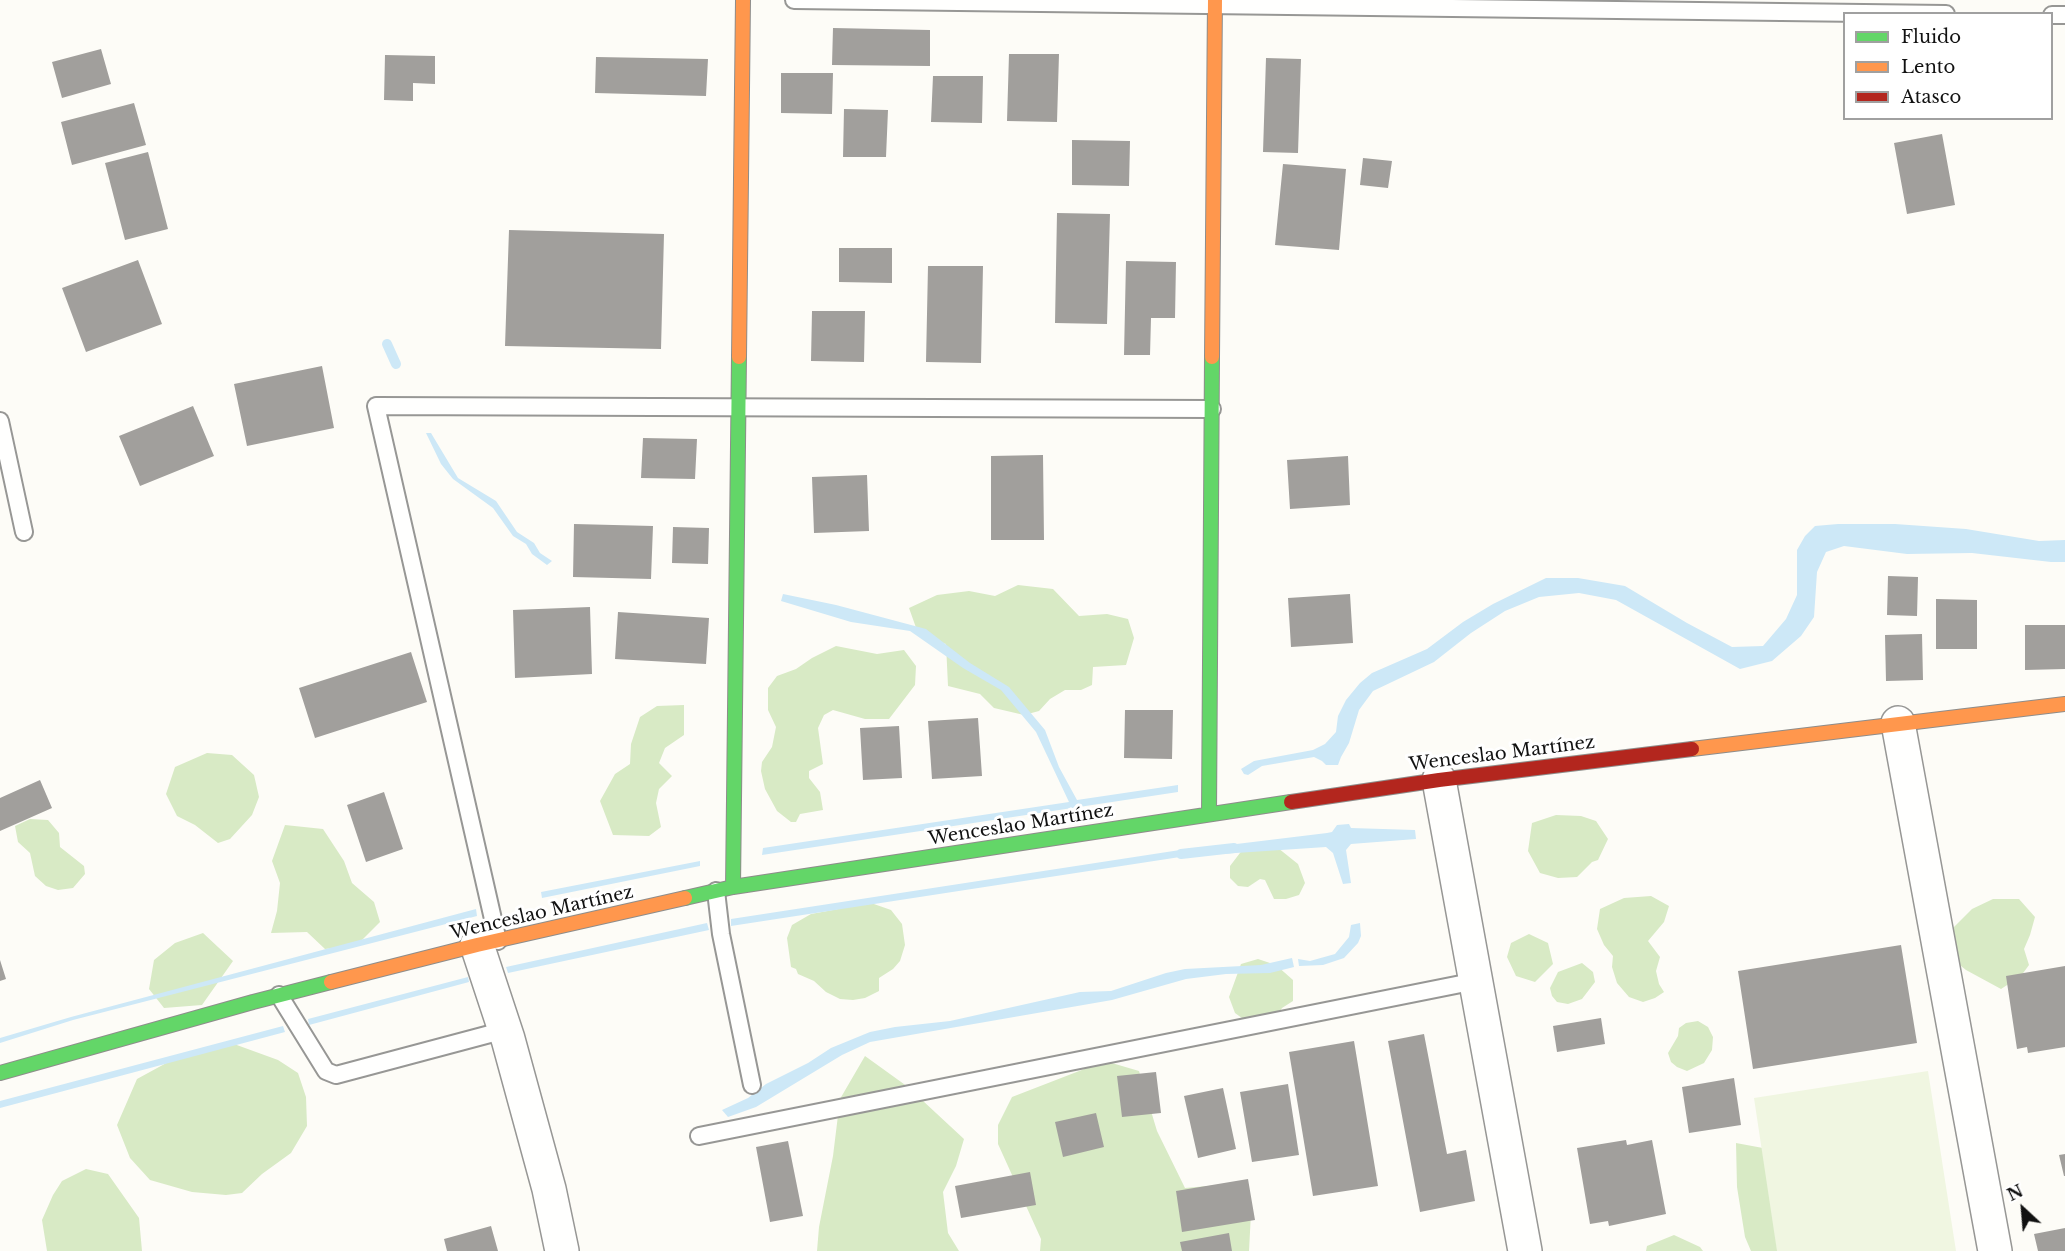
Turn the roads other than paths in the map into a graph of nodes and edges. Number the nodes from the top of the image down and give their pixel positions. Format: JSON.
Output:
{"nodes":[{"id":1,"x":743,"y":0,"type":"edge"},
{"id":2,"x":794,"y":0,"type":"edge"},
{"id":3,"x":1215,"y":3,"type":"edge"},
{"id":4,"x":1843,"y":12,"type":"edge"},
{"id":5,"x":739,"y":409,"type":"junction"},
{"id":6,"x":1212,"y":409,"type":"junction"},
{"id":7,"x":0,"y":421,"type":"edge"},
{"id":8,"x":24,"y":532,"type":"dead end"},
{"id":9,"x":2065,"y":704,"type":"edge"},
{"id":10,"x":1898,"y":723,"type":"junction"},
{"id":11,"x":1439,"y":780,"type":"junction"},
{"id":12,"x":1209,"y":814,"type":"junction"},
{"id":13,"x":733,"y":887,"type":"junction"},
{"id":14,"x":716,"y":891,"type":"junction"},
{"id":15,"x":488,"y":943,"type":"junction"},
{"id":16,"x":1476,"y":981,"type":"junction"},
{"id":17,"x":279,"y":995,"type":"junction"},
{"id":18,"x":505,"y":1030,"type":"junction"},
{"id":19,"x":0,"y":1073,"type":"edge"},
{"id":20,"x":752,"y":1085,"type":"dead end"},
{"id":21,"x":699,"y":1136,"type":"dead end"},
{"id":22,"x":559,"y":1236,"type":"edge"},
{"id":23,"x":1525,"y":1251,"type":"edge"},
{"id":24,"x":1995,"y":1251,"type":"edge"}],
"edges":[{"from":1,"to":5,"type":"main road"},
{"from":2,"to":3,"type":"lane"},
{"from":3,"to":4,"type":"lane"},
{"from":3,"to":6,"type":"main road"},
{"from":5,"to":6,"type":"lane"},
{"from":5,"to":13,"type":"main road"},
{"from":5,"to":15,"type":"lane"},
{"from":6,"to":12,"type":"main road"},
{"from":7,"to":8,"type":"lane"},
{"from":9,"to":10,"type":"main road","name":"Wenceslao Martínez"},
{"from":10,"to":11,"type":"main road","name":"Wenceslao Martínez"},
{"from":10,"to":24,"type":"street"},
{"from":11,"to":12,"type":"main road","name":"Wenceslao Martínez"},
{"from":11,"to":16,"type":"street"},
{"from":12,"to":13,"type":"main road","name":"Wenceslao Martínez"},
{"from":13,"to":14,"type":"main road","name":"Wenceslao Martínez"},
{"from":14,"to":15,"type":"main road","name":"Wenceslao Martínez"},
{"from":14,"to":20,"type":"lane"},
{"from":15,"to":17,"type":"main road","name":"Wenceslao Martínez"},
{"from":15,"to":18,"type":"street"},
{"from":16,"to":21,"type":"lane"},
{"from":16,"to":23,"type":"street"},
{"from":17,"to":18,"type":"lane"},
{"from":17,"to":19,"type":"main road","name":"Wenceslao Martínez"},
{"from":18,"to":22,"type":"street"}]}
